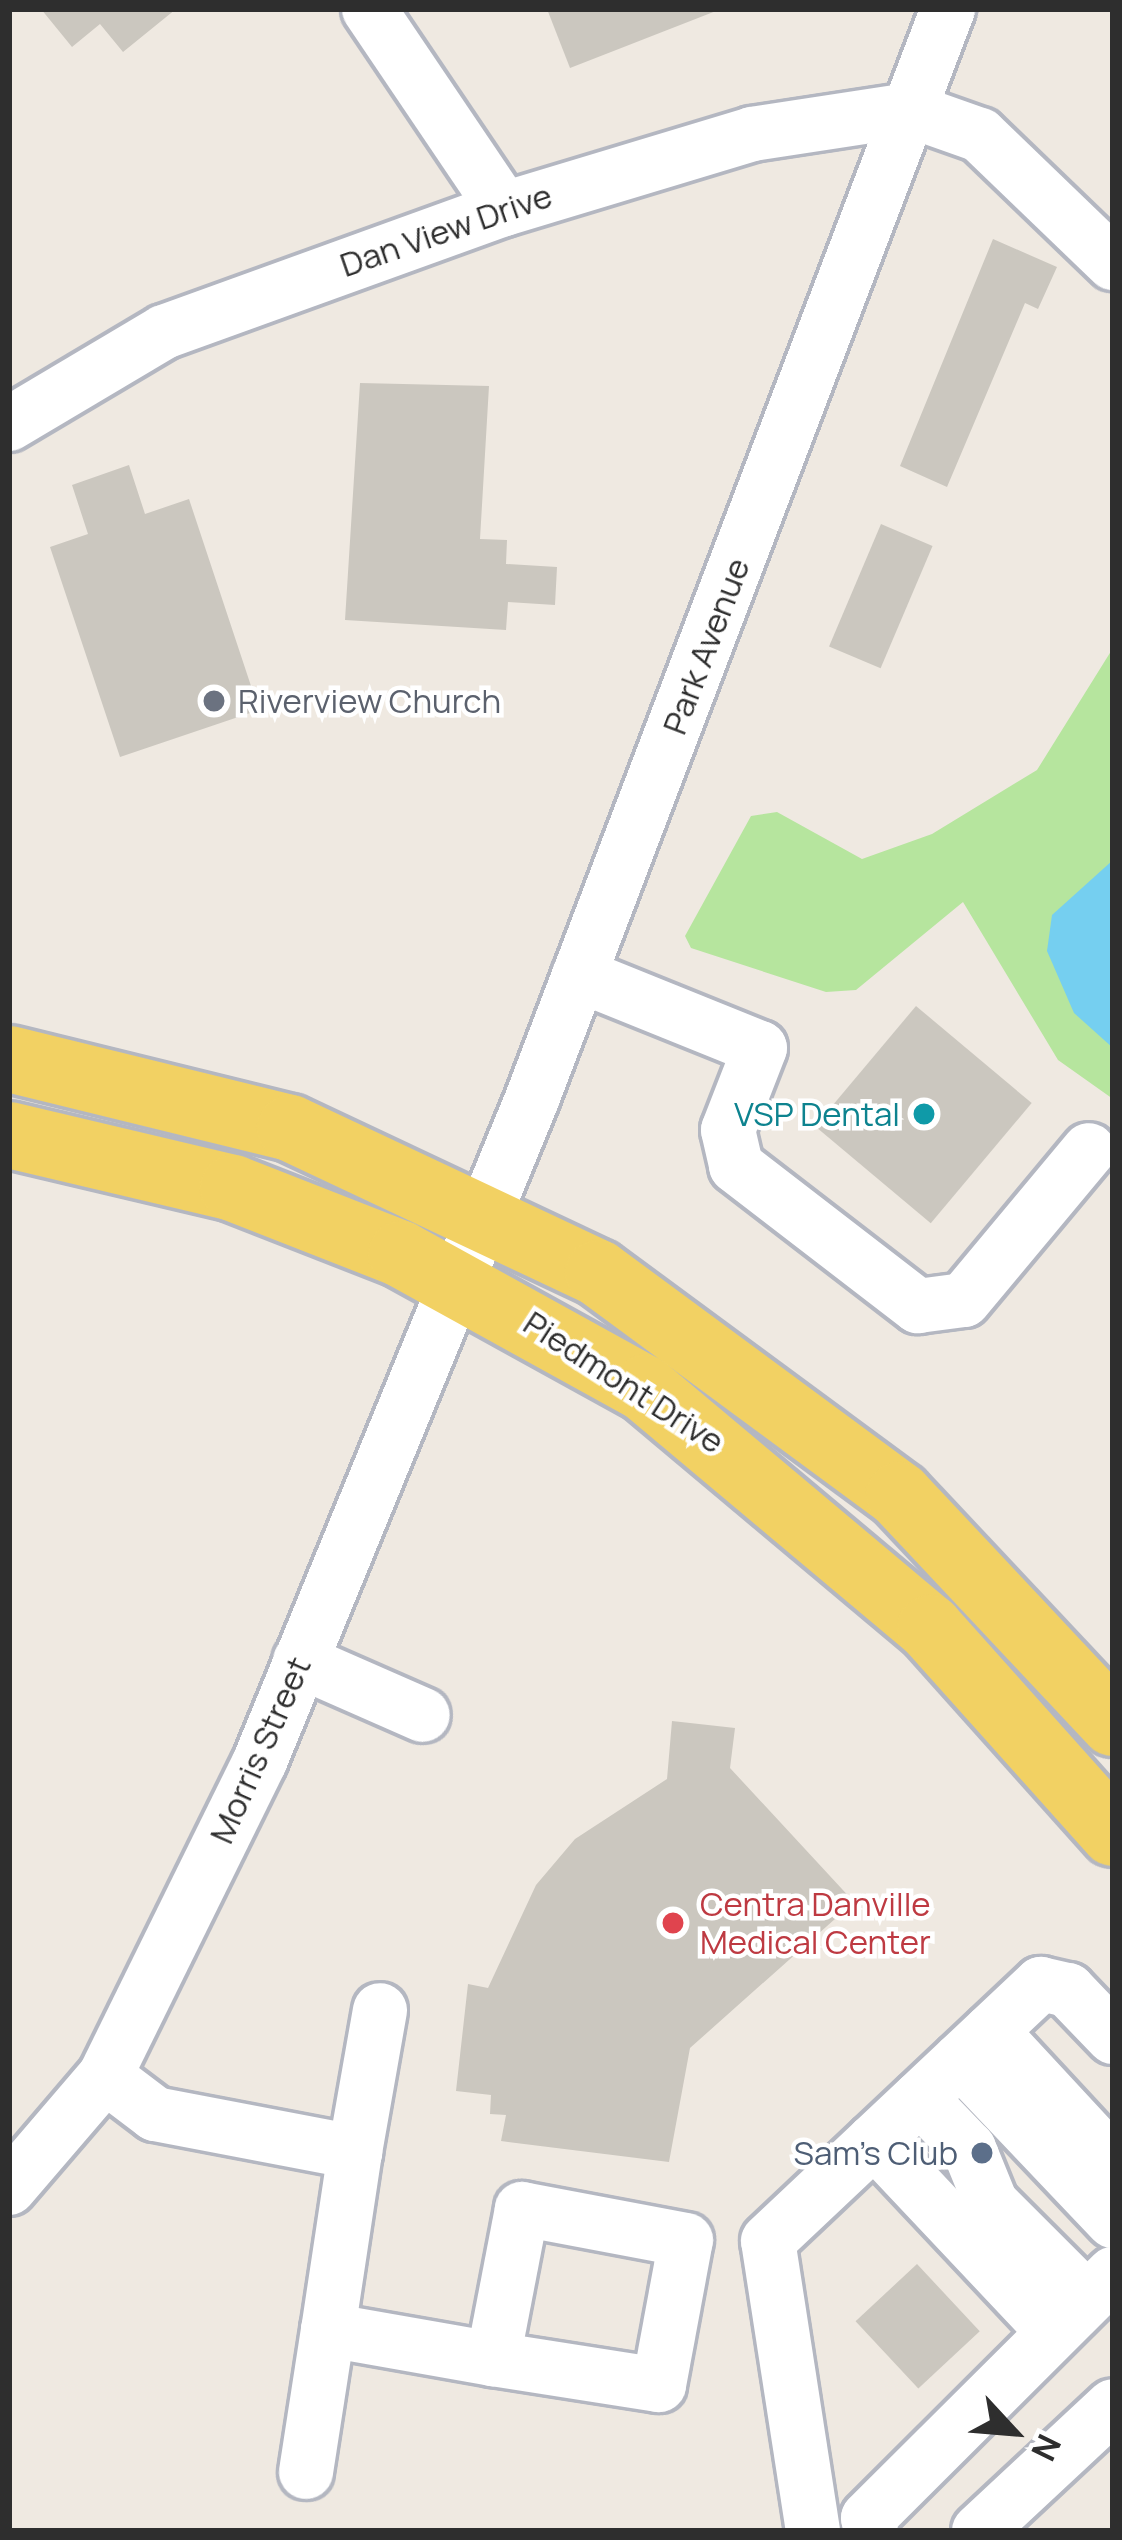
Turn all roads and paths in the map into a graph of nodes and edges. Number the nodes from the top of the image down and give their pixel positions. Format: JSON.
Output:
{"nodes":[{"id":1,"x":368,"y":9,"type":"edge"},
{"id":2,"x":948,"y":9,"type":"edge"},
{"id":3,"x":909,"y":110,"type":"junction"},
{"id":4,"x":504,"y":209,"type":"junction"},
{"id":5,"x":1113,"y":262,"type":"edge"},
{"id":6,"x":9,"y":424,"type":"edge"},
{"id":7,"x":580,"y":975,"type":"junction"},
{"id":8,"x":9,"y":1059,"type":"edge"},
{"id":9,"x":9,"y":1135,"type":"edge"},
{"id":10,"x":1089,"y":1150,"type":"dead end"},
{"id":11,"x":484,"y":1213,"type":"junction"},
{"id":12,"x":456,"y":1280,"type":"junction"},
{"id":13,"x":300,"y":1661,"type":"junction"},
{"id":14,"x":423,"y":1715,"type":"dead end"},
{"id":15,"x":1113,"y":1723,"type":"edge"},
{"id":16,"x":1113,"y":1833,"type":"edge"},
{"id":17,"x":380,"y":2010,"type":"dead end"},
{"id":18,"x":1113,"y":2037,"type":"edge"},
{"id":19,"x":974,"y":2047,"type":"junction"},
{"id":20,"x":105,"y":2076,"type":"junction"},
{"id":21,"x":893,"y":2123,"type":"junction"},
{"id":22,"x":355,"y":2152,"type":"junction"},
{"id":23,"x":9,"y":2188,"type":"edge"},
{"id":24,"x":1107,"y":2198,"type":"edge"},
{"id":25,"x":1087,"y":2297,"type":"edge"},
{"id":26,"x":328,"y":2330,"type":"junction"},
{"id":27,"x":493,"y":2359,"type":"dead end"},
{"id":28,"x":1113,"y":2406,"type":"edge"},
{"id":29,"x":306,"y":2472,"type":"dead end"},
{"id":30,"x":813,"y":2531,"type":"edge"},
{"id":31,"x":872,"y":2531,"type":"edge"},
{"id":32,"x":979,"y":2531,"type":"edge"}],
"edges":[{"from":1,"to":4,"type":"street"},
{"from":2,"to":3,"type":"street","name":"Park Avenue"},
{"from":3,"to":4,"type":"street","name":"Dan View Drive"},
{"from":3,"to":5,"type":"street"},
{"from":3,"to":7,"type":"street","name":"Park Avenue"},
{"from":4,"to":6,"type":"street","name":"Dan View Drive"},
{"from":7,"to":10,"type":"street"},
{"from":7,"to":11,"type":"street","name":"Park Avenue"},
{"from":8,"to":11,"type":"main road"},
{"from":9,"to":12,"type":"main road","name":"Piedmont Drive"},
{"from":11,"to":12,"type":"street","name":"Park Avenue"},
{"from":11,"to":15,"type":"main road"},
{"from":12,"to":13,"type":"street","name":"Morris Street"},
{"from":12,"to":16,"type":"main road","name":"Piedmont Drive"},
{"from":13,"to":14,"type":"street"},
{"from":13,"to":20,"type":"street","name":"Morris Street"},
{"from":17,"to":22,"type":"street"},
{"from":18,"to":19,"type":"street"},
{"from":19,"to":21,"type":"street"},
{"from":19,"to":24,"type":"street"},
{"from":20,"to":22,"type":"street"},
{"from":20,"to":23,"type":"street","name":"Morris Street"},
{"from":21,"to":25,"type":"street"},
{"from":21,"to":25,"type":"street"},
{"from":21,"to":30,"type":"street"},
{"from":22,"to":26,"type":"street"},
{"from":25,"to":31,"type":"street"},
{"from":26,"to":27,"type":"street"},
{"from":26,"to":29,"type":"street"},
{"from":28,"to":32,"type":"street"}]}
